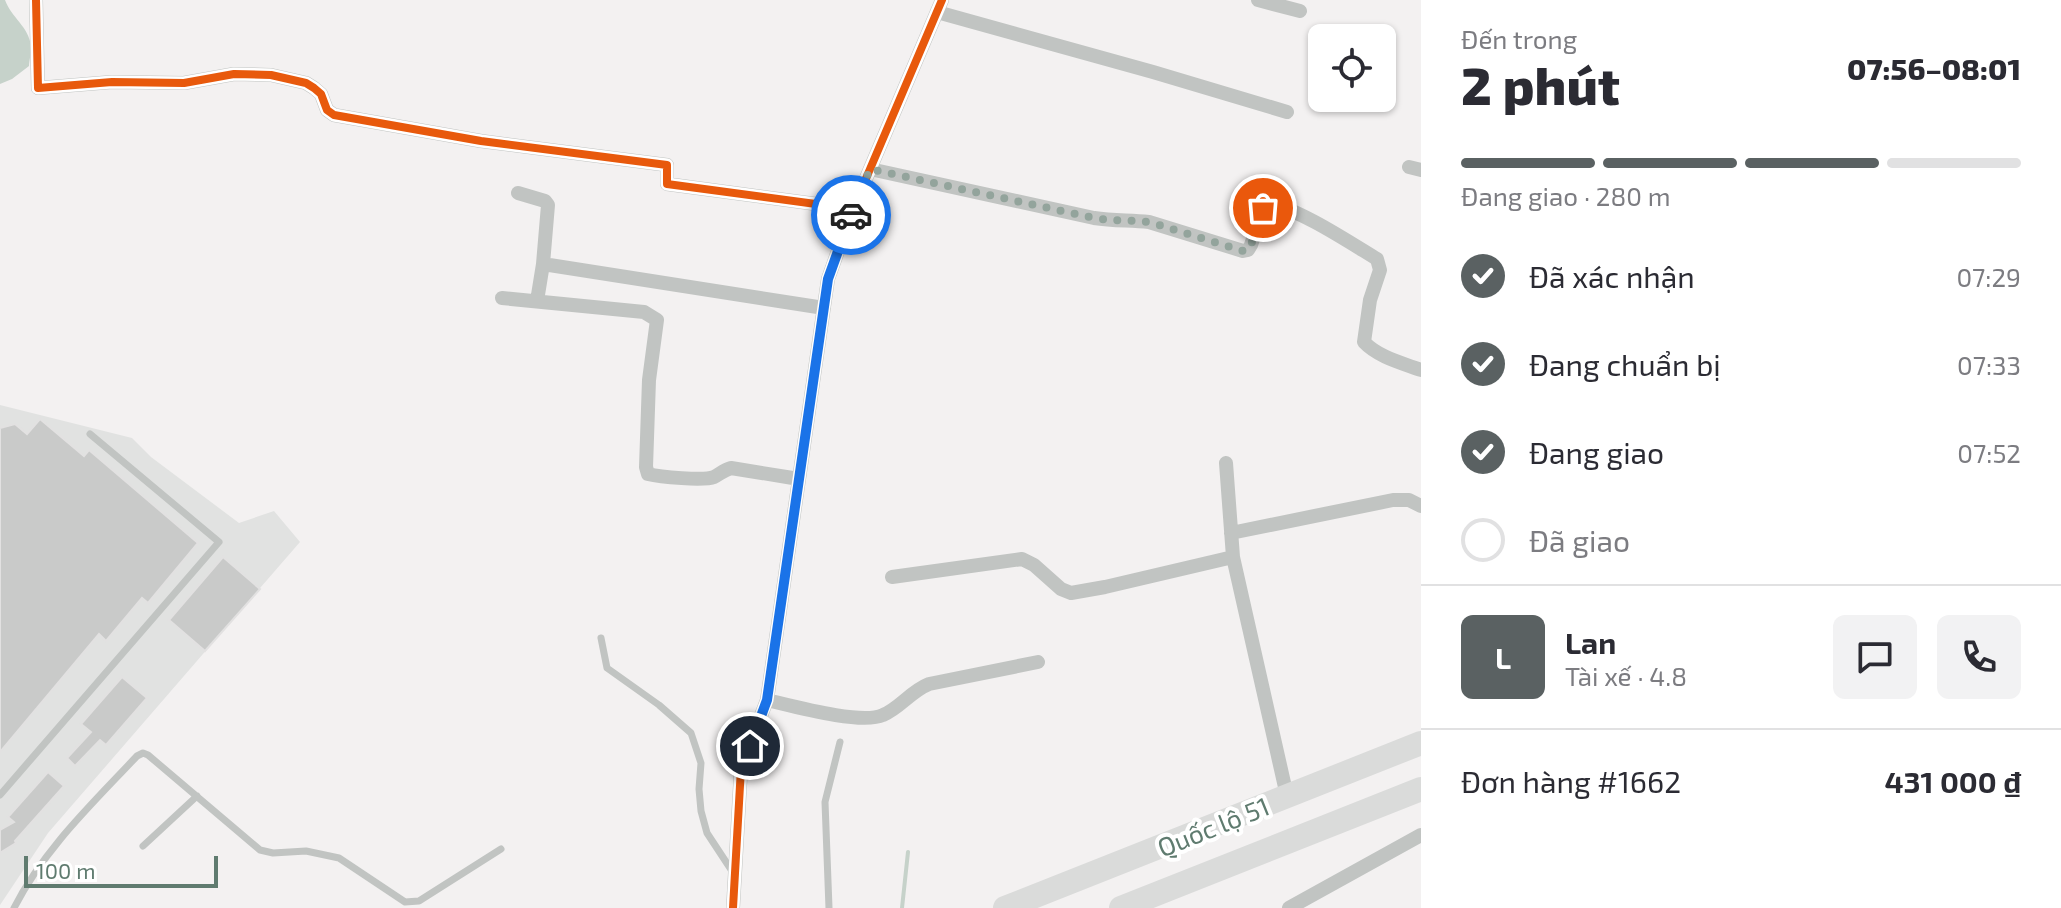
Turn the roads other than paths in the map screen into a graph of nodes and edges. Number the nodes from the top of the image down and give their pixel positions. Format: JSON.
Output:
{"nodes":[{"id":1,"x":36,"y":0,"type":"edge"},
{"id":2,"x":1258,"y":0,"type":"edge"},
{"id":3,"x":940,"y":6,"type":"edge"},
{"id":4,"x":1300,"y":11,"type":"dead end"},
{"id":5,"x":1287,"y":112,"type":"dead end"},
{"id":6,"x":870,"y":169,"type":"junction"},
{"id":7,"x":518,"y":193,"type":"dead end"},
{"id":8,"x":853,"y":209,"type":"junction"},
{"id":9,"x":543,"y":264,"type":"junction"},
{"id":10,"x":502,"y":298,"type":"dead end"},
{"id":11,"x":537,"y":301,"type":"junction"},
{"id":12,"x":824,"y":308,"type":"junction"},
{"id":13,"x":1421,"y":370,"type":"edge"},
{"id":14,"x":90,"y":434,"type":"dead end"},
{"id":15,"x":1226,"y":463,"type":"dead end"},
{"id":16,"x":799,"y":479,"type":"junction"},
{"id":17,"x":1421,"y":506,"type":"edge"},
{"id":18,"x":1231,"y":533,"type":"junction"},
{"id":19,"x":1233,"y":557,"type":"junction"},
{"id":20,"x":892,"y":577,"type":"dead end"},
{"id":21,"x":601,"y":638,"type":"dead end"},
{"id":22,"x":1038,"y":662,"type":"dead end"},
{"id":23,"x":767,"y":700,"type":"junction"},
{"id":24,"x":840,"y":742,"type":"dead end"},
{"id":25,"x":1421,"y":743,"type":"edge"},
{"id":26,"x":1421,"y":789,"type":"edge"},
{"id":27,"x":0,"y":795,"type":"edge"},
{"id":28,"x":197,"y":796,"type":"junction"},
{"id":29,"x":1287,"y":796,"type":"junction"},
{"id":30,"x":1421,"y":835,"type":"edge"},
{"id":31,"x":143,"y":846,"type":"dead end"},
{"id":32,"x":501,"y":849,"type":"dead end"},
{"id":33,"x":735,"y":876,"type":"junction"},
{"id":34,"x":14,"y":908,"type":"edge"},
{"id":35,"x":733,"y":908,"type":"edge"},
{"id":36,"x":829,"y":908,"type":"edge"},
{"id":37,"x":1005,"y":908,"type":"edge"},
{"id":38,"x":1121,"y":908,"type":"edge"},
{"id":39,"x":1289,"y":908,"type":"edge"}],
"edges":[{"from":1,"to":8,"type":"street"},
{"from":2,"to":4,"type":"street"},
{"from":3,"to":5,"type":"street"},
{"from":3,"to":6,"type":"street"},
{"from":6,"to":8,"type":"street"},
{"from":6,"to":13,"type":"street"},
{"from":7,"to":9,"type":"street"},
{"from":8,"to":12,"type":"street"},
{"from":9,"to":11,"type":"street"},
{"from":9,"to":12,"type":"street"},
{"from":10,"to":11,"type":"street"},
{"from":11,"to":16,"type":"street"},
{"from":12,"to":16,"type":"street"},
{"from":14,"to":27,"type":"lane"},
{"from":15,"to":18,"type":"street"},
{"from":16,"to":23,"type":"street"},
{"from":17,"to":18,"type":"street"},
{"from":18,"to":19,"type":"street"},
{"from":19,"to":20,"type":"street"},
{"from":19,"to":29,"type":"street"},
{"from":21,"to":33,"type":"lane"},
{"from":22,"to":23,"type":"street"},
{"from":23,"to":33,"type":"street"},
{"from":24,"to":36,"type":"lane"},
{"from":25,"to":29,"type":"highway","name":"Quốc lộ 51"},
{"from":26,"to":38,"type":"highway","name":"Quốc lộ 51"},
{"from":28,"to":31,"type":"lane"},
{"from":28,"to":32,"type":"lane"},
{"from":28,"to":34,"type":"lane"},
{"from":29,"to":37,"type":"highway","name":"Quốc lộ 51"},
{"from":30,"to":39,"type":"street"},
{"from":33,"to":35,"type":"street"}]}
